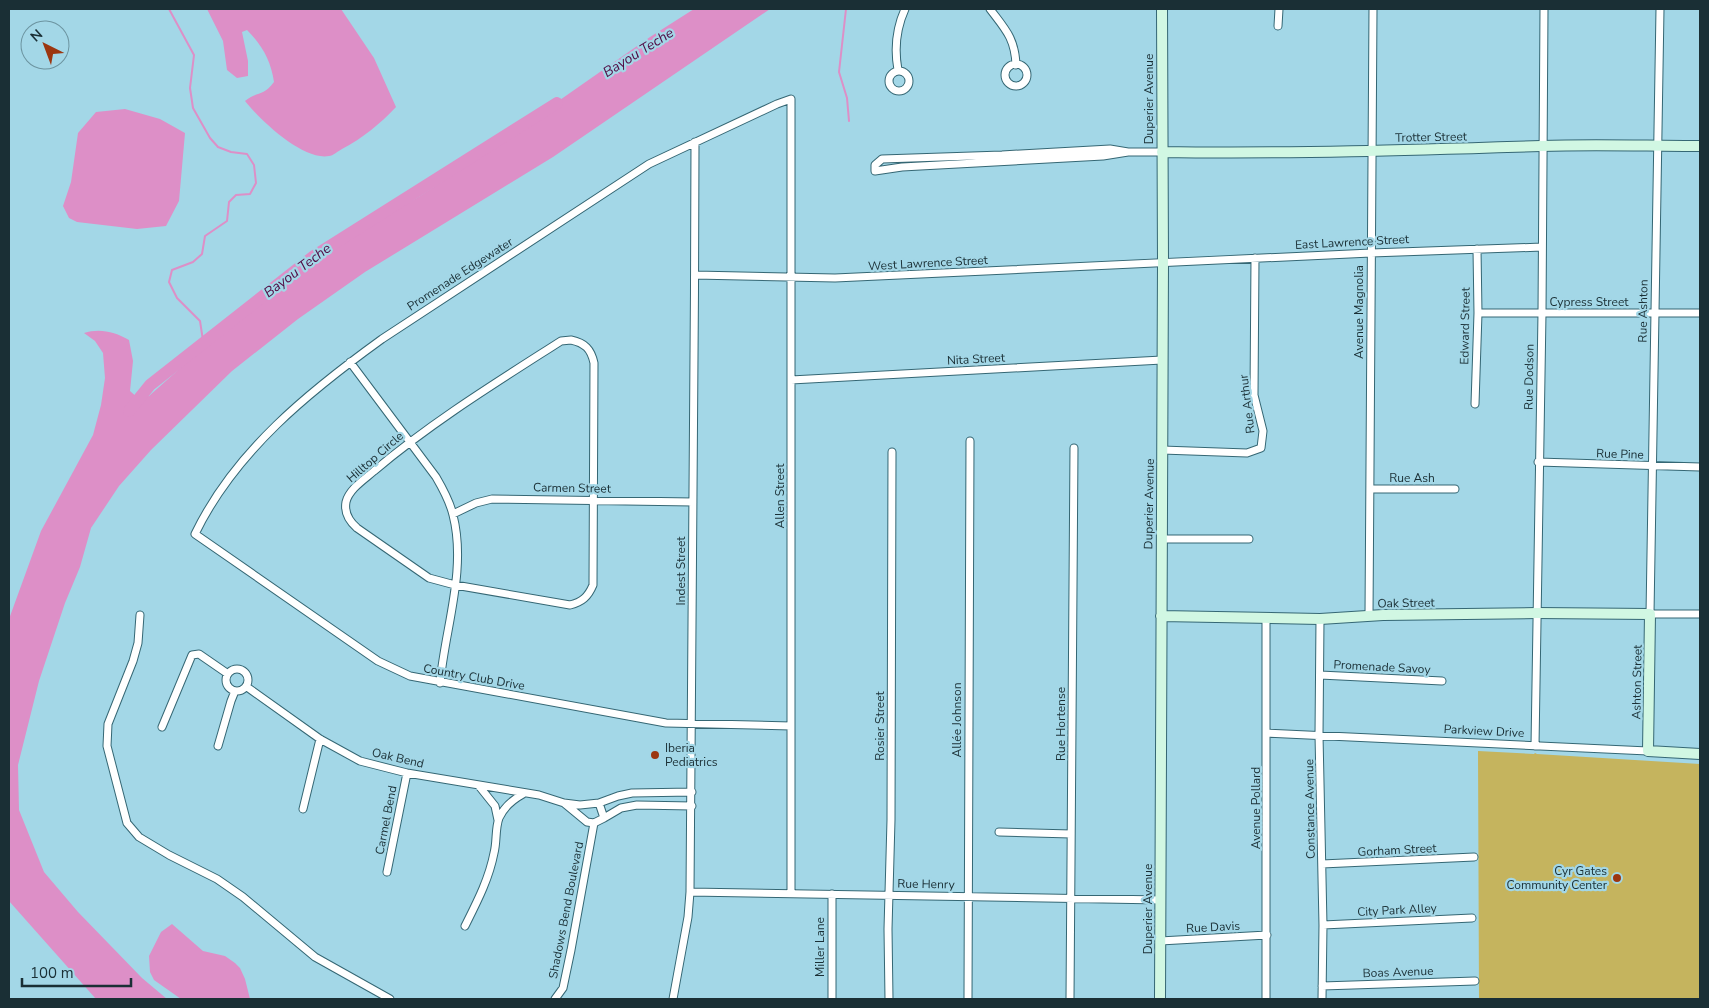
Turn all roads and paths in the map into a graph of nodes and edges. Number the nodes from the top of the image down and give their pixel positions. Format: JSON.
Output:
{"nodes":[{"id":1,"x":905,"y":9,"type":"edge"},
{"id":2,"x":990,"y":9,"type":"edge"},
{"id":3,"x":1162,"y":9,"type":"edge"},
{"id":4,"x":1279,"y":9,"type":"edge"},
{"id":5,"x":1373,"y":9,"type":"edge"},
{"id":6,"x":1544,"y":9,"type":"edge"},
{"id":7,"x":1660,"y":9,"type":"edge"},
{"id":8,"x":1278,"y":26,"type":"dead end"},
{"id":9,"x":1016,"y":65,"type":"dead end"},
{"id":10,"x":898,"y":70,"type":"dead end"},
{"id":11,"x":791,"y":99,"type":"joint"},
{"id":12,"x":695,"y":142,"type":"junction"},
{"id":13,"x":1542,"y":146,"type":"junction"},
{"id":14,"x":1658,"y":146,"type":"junction"},
{"id":15,"x":1700,"y":146,"type":"edge"},
{"id":16,"x":1372,"y":150,"type":"junction"},
{"id":17,"x":1162,"y":152,"type":"junction"},
{"id":18,"x":920,"y":163,"type":"junction"},
{"id":19,"x":1477,"y":248,"type":"junction"},
{"id":20,"x":1542,"y":248,"type":"junction"},
{"id":21,"x":1371,"y":252,"type":"junction"},
{"id":22,"x":1254,"y":258,"type":"junction"},
{"id":23,"x":1163,"y":262,"type":"junction"},
{"id":24,"x":695,"y":275,"type":"junction"},
{"id":25,"x":791,"y":277,"type":"junction"},
{"id":26,"x":1478,"y":313,"type":"junction"},
{"id":27,"x":1542,"y":313,"type":"junction"},
{"id":28,"x":1654,"y":313,"type":"junction"},
{"id":29,"x":1700,"y":313,"type":"edge"},
{"id":30,"x":1162,"y":360,"type":"junction"},
{"id":31,"x":350,"y":362,"type":"junction"},
{"id":32,"x":791,"y":380,"type":"junction"},
{"id":33,"x":1475,"y":404,"type":"dead end"},
{"id":34,"x":970,"y":441,"type":"dead end"},
{"id":35,"x":410,"y":442,"type":"junction"},
{"id":36,"x":1074,"y":448,"type":"dead end"},
{"id":37,"x":1162,"y":450,"type":"junction"},
{"id":38,"x":892,"y":452,"type":"dead end"},
{"id":39,"x":1538,"y":462,"type":"junction"},
{"id":40,"x":1653,"y":466,"type":"junction"},
{"id":41,"x":1700,"y":467,"type":"edge"},
{"id":42,"x":1370,"y":489,"type":"junction"},
{"id":43,"x":1455,"y":489,"type":"dead end"},
{"id":44,"x":593,"y":500,"type":"junction"},
{"id":45,"x":693,"y":502,"type":"junction"},
{"id":46,"x":453,"y":514,"type":"junction"},
{"id":47,"x":195,"y":534,"type":"joint"},
{"id":48,"x":1162,"y":539,"type":"junction"},
{"id":49,"x":1249,"y":539,"type":"dead end"},
{"id":50,"x":455,"y":586,"type":"junction"},
{"id":51,"x":1537,"y":613,"type":"junction"},
{"id":52,"x":1650,"y":614,"type":"junction"},
{"id":53,"x":1700,"y":614,"type":"edge"},
{"id":54,"x":140,"y":616,"type":"dead end"},
{"id":55,"x":1162,"y":616,"type":"junction"},
{"id":56,"x":1370,"y":616,"type":"junction"},
{"id":57,"x":1266,"y":618,"type":"junction"},
{"id":58,"x":1320,"y":619,"type":"junction"},
{"id":59,"x":228,"y":674,"type":"junction"},
{"id":60,"x":1320,"y":675,"type":"junction"},
{"id":61,"x":1442,"y":681,"type":"dead end"},
{"id":62,"x":440,"y":682,"type":"junction"},
{"id":63,"x":247,"y":687,"type":"junction"},
{"id":64,"x":235,"y":691,"type":"junction"},
{"id":65,"x":693,"y":724,"type":"junction"},
{"id":66,"x":791,"y":726,"type":"junction"},
{"id":67,"x":162,"y":727,"type":"dead end"},
{"id":68,"x":1267,"y":733,"type":"junction"},
{"id":69,"x":1319,"y":735,"type":"junction"},
{"id":70,"x":320,"y":739,"type":"junction"},
{"id":71,"x":218,"y":746,"type":"dead end"},
{"id":72,"x":1534,"y":746,"type":"junction"},
{"id":73,"x":1648,"y":751,"type":"junction"},
{"id":74,"x":1700,"y":754,"type":"edge"},
{"id":75,"x":407,"y":773,"type":"junction"},
{"id":76,"x":479,"y":786,"type":"junction"},
{"id":77,"x":692,"y":792,"type":"junction"},
{"id":78,"x":523,"y":794,"type":"junction"},
{"id":79,"x":564,"y":803,"type":"junction"},
{"id":80,"x":599,"y":803,"type":"junction"},
{"id":81,"x":692,"y":806,"type":"junction"},
{"id":82,"x":303,"y":809,"type":"dead end"},
{"id":83,"x":604,"y":818,"type":"junction"},
{"id":84,"x":498,"y":820,"type":"junction"},
{"id":85,"x":594,"y":823,"type":"junction"},
{"id":86,"x":999,"y":832,"type":"dead end"},
{"id":87,"x":1071,"y":834,"type":"junction"},
{"id":88,"x":1474,"y":857,"type":"dead end"},
{"id":89,"x":1322,"y":864,"type":"junction"},
{"id":90,"x":387,"y":872,"type":"dead end"},
{"id":91,"x":690,"y":892,"type":"junction"},
{"id":92,"x":791,"y":893,"type":"junction"},
{"id":93,"x":832,"y":894,"type":"junction"},
{"id":94,"x":890,"y":895,"type":"junction"},
{"id":95,"x":968,"y":896,"type":"junction"},
{"id":96,"x":1071,"y":898,"type":"junction"},
{"id":97,"x":1161,"y":900,"type":"junction"},
{"id":98,"x":1472,"y":918,"type":"dead end"},
{"id":99,"x":1323,"y":925,"type":"junction"},
{"id":100,"x":465,"y":926,"type":"dead end"},
{"id":101,"x":1267,"y":935,"type":"junction"},
{"id":102,"x":1160,"y":941,"type":"junction"},
{"id":103,"x":1474,"y":981,"type":"dead end"},
{"id":104,"x":1322,"y":986,"type":"junction"},
{"id":105,"x":390,"y":999,"type":"edge"},
{"id":106,"x":555,"y":999,"type":"edge"},
{"id":107,"x":673,"y":999,"type":"edge"},
{"id":108,"x":832,"y":999,"type":"edge"},
{"id":109,"x":889,"y":999,"type":"edge"},
{"id":110,"x":968,"y":999,"type":"edge"},
{"id":111,"x":1070,"y":999,"type":"edge"},
{"id":112,"x":1160,"y":999,"type":"edge"},
{"id":113,"x":1266,"y":999,"type":"edge"},
{"id":114,"x":1322,"y":999,"type":"edge"}],
"edges":[{"from":1,"to":10,"type":"street"},
{"from":2,"to":9,"type":"street"},
{"from":3,"to":17,"type":"main road","name":"Duperier Avenue"},
{"from":4,"to":8,"type":"street"},
{"from":5,"to":16,"type":"street","name":"Avenue Magnolia"},
{"from":6,"to":13,"type":"street","name":"Rue Dodson"},
{"from":7,"to":14,"type":"street","name":"Rue Ashton"},
{"from":11,"to":12,"type":"street","name":"Promenade Edgewater"},
{"from":11,"to":25,"type":"street","name":"Allen Street"},
{"from":12,"to":24,"type":"street","name":"Indest Street"},
{"from":12,"to":31,"type":"street","name":"Promenade Edgewater"},
{"from":13,"to":14,"type":"main road","name":"Trotter Street"},
{"from":13,"to":16,"type":"main road","name":"Trotter Street"},
{"from":13,"to":20,"type":"street","name":"Rue Dodson"},
{"from":14,"to":15,"type":"main road","name":"Trotter Street"},
{"from":14,"to":28,"type":"street","name":"Rue Ashton"},
{"from":16,"to":17,"type":"main road","name":"Trotter Street"},
{"from":16,"to":21,"type":"street","name":"Avenue Magnolia"},
{"from":17,"to":18,"type":"street"},
{"from":17,"to":23,"type":"main road","name":"Duperier Avenue"},
{"from":18,"to":18,"type":"street"},
{"from":19,"to":20,"type":"street","name":"East Lawrence Street"},
{"from":19,"to":21,"type":"street","name":"East Lawrence Street"},
{"from":19,"to":26,"type":"street","name":"Edward Street"},
{"from":20,"to":27,"type":"street","name":"Rue Dodson"},
{"from":21,"to":22,"type":"street","name":"East Lawrence Street"},
{"from":21,"to":42,"type":"street","name":"Avenue Magnolia"},
{"from":22,"to":23,"type":"street","name":"East Lawrence Street"},
{"from":22,"to":37,"type":"street","name":"Rue Arthur"},
{"from":23,"to":25,"type":"street","name":"West Lawrence Street"},
{"from":23,"to":30,"type":"main road","name":"Duperier Avenue"},
{"from":24,"to":25,"type":"street","name":"West Lawrence Street"},
{"from":24,"to":45,"type":"street","name":"Indest Street"},
{"from":25,"to":32,"type":"street","name":"Allen Street"},
{"from":26,"to":27,"type":"street","name":"Cypress Street"},
{"from":26,"to":33,"type":"street","name":"Edward Street"},
{"from":27,"to":28,"type":"street","name":"Cypress Street"},
{"from":27,"to":39,"type":"street","name":"Rue Dodson"},
{"from":28,"to":29,"type":"street","name":"Cypress Street"},
{"from":28,"to":40,"type":"street","name":"Rue Ashton"},
{"from":30,"to":32,"type":"street","name":"Nita Street"},
{"from":30,"to":37,"type":"main road","name":"Duperier Avenue"},
{"from":31,"to":35,"type":"street"},
{"from":31,"to":47,"type":"street","name":"Promenade Edgewater"},
{"from":32,"to":66,"type":"street","name":"Allen Street"},
{"from":34,"to":95,"type":"street","name":"Allée Johnson"},
{"from":35,"to":44,"type":"street","name":"Hilltop Circle"},
{"from":35,"to":46,"type":"street"},
{"from":35,"to":50,"type":"street","name":"Hilltop Circle"},
{"from":36,"to":87,"type":"street","name":"Rue Hortense"},
{"from":37,"to":48,"type":"main road","name":"Duperier Avenue"},
{"from":38,"to":94,"type":"street","name":"Rosier Street"},
{"from":39,"to":40,"type":"street","name":"Rue Pine"},
{"from":39,"to":51,"type":"street","name":"Rue Dodson"},
{"from":40,"to":41,"type":"street","name":"Rue Pine"},
{"from":40,"to":52,"type":"street","name":"Rue Ashton"},
{"from":42,"to":43,"type":"street","name":"Rue Ash"},
{"from":42,"to":56,"type":"street","name":"Avenue Magnolia"},
{"from":44,"to":45,"type":"street","name":"Carmen Street"},
{"from":44,"to":46,"type":"street","name":"Carmen Street"},
{"from":44,"to":50,"type":"street","name":"Hilltop Circle"},
{"from":45,"to":65,"type":"street","name":"Indest Street"},
{"from":46,"to":50,"type":"street"},
{"from":47,"to":62,"type":"street","name":"Country Club Drive"},
{"from":48,"to":49,"type":"street"},
{"from":48,"to":55,"type":"main road","name":"Duperier Avenue"},
{"from":50,"to":62,"type":"street"},
{"from":51,"to":52,"type":"main road","name":"Oak Street"},
{"from":51,"to":56,"type":"main road","name":"Oak Street"},
{"from":51,"to":72,"type":"street","name":"Rue Dodson"},
{"from":52,"to":53,"type":"street"},
{"from":52,"to":73,"type":"main road","name":"Ashton Street"},
{"from":54,"to":105,"type":"street"},
{"from":55,"to":57,"type":"main road","name":"Oak Street"},
{"from":55,"to":97,"type":"main road","name":"Duperier Avenue"},
{"from":56,"to":58,"type":"main road","name":"Oak Street"},
{"from":57,"to":58,"type":"main road","name":"Oak Street"},
{"from":57,"to":68,"type":"street","name":"Avenue Pollard"},
{"from":58,"to":60,"type":"street","name":"Constance Avenue"},
{"from":59,"to":63,"type":"street","name":"Oak Bend"},
{"from":59,"to":64,"type":"street"},
{"from":59,"to":67,"type":"street"},
{"from":60,"to":61,"type":"street","name":"Promenade Savoy"},
{"from":60,"to":69,"type":"street","name":"Constance Avenue"},
{"from":62,"to":65,"type":"street","name":"Country Club Drive"},
{"from":63,"to":64,"type":"street"},
{"from":63,"to":70,"type":"street","name":"Oak Bend"},
{"from":64,"to":71,"type":"street"},
{"from":65,"to":66,"type":"street","name":"Country Club Drive"},
{"from":65,"to":77,"type":"street","name":"Indest Street"},
{"from":66,"to":92,"type":"street","name":"Allen Street"},
{"from":68,"to":69,"type":"street","name":"Parkview Drive"},
{"from":68,"to":101,"type":"street","name":"Avenue Pollard"},
{"from":69,"to":72,"type":"street","name":"Parkview Drive"},
{"from":69,"to":89,"type":"street","name":"Constance Avenue"},
{"from":70,"to":75,"type":"street","name":"Oak Bend"},
{"from":70,"to":82,"type":"street"},
{"from":72,"to":73,"type":"street","name":"Parkview Drive"},
{"from":73,"to":74,"type":"main road","name":"Parkview Drive"},
{"from":75,"to":76,"type":"street","name":"Oak Bend"},
{"from":75,"to":90,"type":"street","name":"Carmel Bend"},
{"from":76,"to":78,"type":"street","name":"Oak Bend"},
{"from":76,"to":84,"type":"street"},
{"from":77,"to":80,"type":"street","name":"Oak Bend"},
{"from":77,"to":81,"type":"street","name":"Indest Street"},
{"from":78,"to":79,"type":"street","name":"Oak Bend"},
{"from":78,"to":84,"type":"street"},
{"from":79,"to":80,"type":"street","name":"Oak Bend"},
{"from":79,"to":85,"type":"street","name":"Oak Bend"},
{"from":80,"to":83,"type":"street"},
{"from":81,"to":83,"type":"street"},
{"from":81,"to":91,"type":"street","name":"Indest Street"},
{"from":83,"to":85,"type":"street"},
{"from":84,"to":100,"type":"street"},
{"from":85,"to":106,"type":"street","name":"Shadows Bend Boulevard"},
{"from":86,"to":87,"type":"street"},
{"from":87,"to":96,"type":"street","name":"Rue Hortense"},
{"from":88,"to":89,"type":"street","name":"Gorham Street"},
{"from":89,"to":99,"type":"street","name":"Constance Avenue"},
{"from":91,"to":92,"type":"street","name":"Rue Henry"},
{"from":91,"to":107,"type":"street","name":"Indest Street"},
{"from":92,"to":93,"type":"street","name":"Rue Henry"},
{"from":93,"to":94,"type":"street","name":"Rue Henry"},
{"from":93,"to":108,"type":"street","name":"Miller Lane"},
{"from":94,"to":95,"type":"street","name":"Rue Henry"},
{"from":94,"to":109,"type":"street","name":"Rosier Street"},
{"from":95,"to":96,"type":"street","name":"Rue Henry"},
{"from":95,"to":110,"type":"street","name":"Allée Johnson"},
{"from":96,"to":97,"type":"street","name":"Rue Henry"},
{"from":96,"to":111,"type":"street","name":"Rue Hortense"},
{"from":97,"to":102,"type":"main road","name":"Duperier Avenue"},
{"from":98,"to":99,"type":"street","name":"City Park Alley"},
{"from":99,"to":104,"type":"street","name":"Constance Avenue"},
{"from":101,"to":102,"type":"street","name":"Rue Davis"},
{"from":101,"to":113,"type":"street","name":"Avenue Pollard"},
{"from":102,"to":112,"type":"main road","name":"Duperier Avenue"},
{"from":103,"to":104,"type":"street","name":"Boas Avenue"},
{"from":104,"to":114,"type":"street","name":"Constance Avenue"}]}
